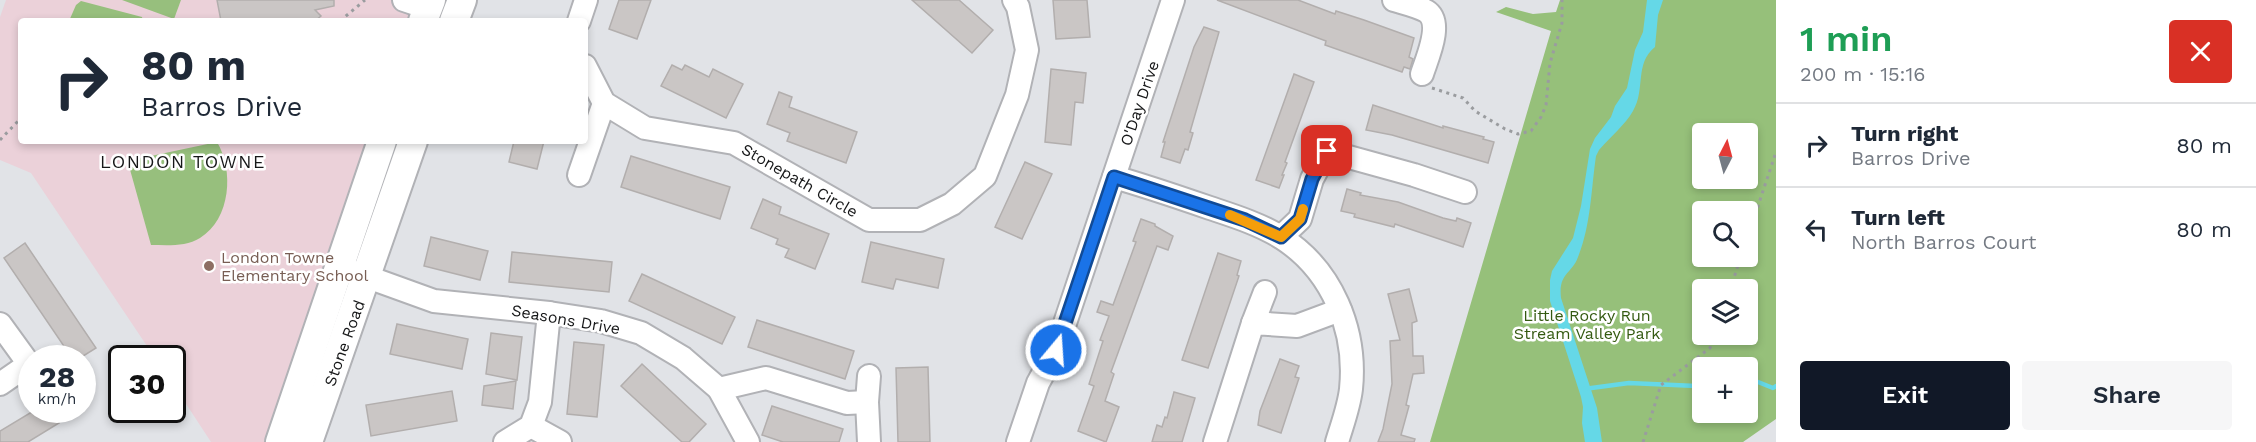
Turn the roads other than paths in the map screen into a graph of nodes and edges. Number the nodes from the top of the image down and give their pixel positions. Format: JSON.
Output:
{"nodes":[{"id":1,"x":586,"y":0,"type":"edge"},
{"id":2,"x":1014,"y":0,"type":"edge"},
{"id":3,"x":1173,"y":0,"type":"edge"},
{"id":4,"x":1394,"y":0,"type":"edge"},
{"id":5,"x":580,"y":18,"type":"edge"},
{"id":6,"x":588,"y":72,"type":"edge"},
{"id":7,"x":1423,"y":80,"type":"road end"},
{"id":8,"x":604,"y":103,"type":"junction"},
{"id":9,"x":381,"y":144,"type":"edge"},
{"id":10,"x":412,"y":144,"type":"edge"},
{"id":11,"x":579,"y":175,"type":"dead end"},
{"id":12,"x":1114,"y":177,"type":"junction"},
{"id":13,"x":1465,"y":192,"type":"dead end"},
{"id":14,"x":1281,"y":237,"type":"junction"},
{"id":15,"x":340,"y":267,"type":"junction"},
{"id":16,"x":367,"y":278,"type":"junction"},
{"id":17,"x":1264,"y":292,"type":"dead end"},
{"id":18,"x":1340,"y":310,"type":"junction"},
{"id":19,"x":549,"y":313,"type":"junction"},
{"id":20,"x":1253,"y":323,"type":"junction"},
{"id":21,"x":0,"y":324,"type":"edge"},
{"id":22,"x":869,"y":376,"type":"dead end"},
{"id":23,"x":0,"y":384,"type":"edge"},
{"id":24,"x":719,"y":389,"type":"junction"},
{"id":25,"x":867,"y":402,"type":"junction"},
{"id":26,"x":531,"y":426,"type":"junction"},
{"id":27,"x":280,"y":442,"type":"edge"},
{"id":28,"x":308,"y":442,"type":"edge"},
{"id":29,"x":505,"y":442,"type":"edge"},
{"id":30,"x":560,"y":442,"type":"edge"},
{"id":31,"x":748,"y":442,"type":"edge"},
{"id":32,"x":869,"y":442,"type":"edge"},
{"id":33,"x":1018,"y":442,"type":"edge"},
{"id":34,"x":1215,"y":442,"type":"edge"},
{"id":35,"x":1337,"y":442,"type":"edge"}],
"edges":[{"from":1,"to":5,"type":"street"},
{"from":2,"to":8,"type":"street","name":"Stonepath Circle"},
{"from":3,"to":12,"type":"street","name":"O'Day Drive"},
{"from":4,"to":7,"type":"street"},
{"from":6,"to":8,"type":"street"},
{"from":8,"to":11,"type":"street"},
{"from":9,"to":15,"type":"main road","name":"Stone Road"},
{"from":10,"to":16,"type":"main road","name":"Stone Road"},
{"from":12,"to":14,"type":"street"},
{"from":12,"to":33,"type":"street","name":"O'Day Drive"},
{"from":13,"to":14,"type":"street"},
{"from":14,"to":18,"type":"street"},
{"from":15,"to":16,"type":"street","name":"Seasons Drive"},
{"from":15,"to":27,"type":"main road","name":"Stone Road"},
{"from":16,"to":19,"type":"street","name":"Seasons Drive"},
{"from":16,"to":28,"type":"main road","name":"Stone Road"},
{"from":17,"to":20,"type":"street"},
{"from":18,"to":20,"type":"street"},
{"from":18,"to":35,"type":"street"},
{"from":19,"to":24,"type":"street","name":"Seasons Drive"},
{"from":19,"to":26,"type":"street"},
{"from":20,"to":34,"type":"street"},
{"from":21,"to":23,"type":"street"},
{"from":22,"to":25,"type":"street"},
{"from":24,"to":25,"type":"street"},
{"from":24,"to":31,"type":"street","name":"Seasons Drive"},
{"from":25,"to":32,"type":"street"},
{"from":26,"to":29,"type":"street"},
{"from":26,"to":30,"type":"street"}]}
